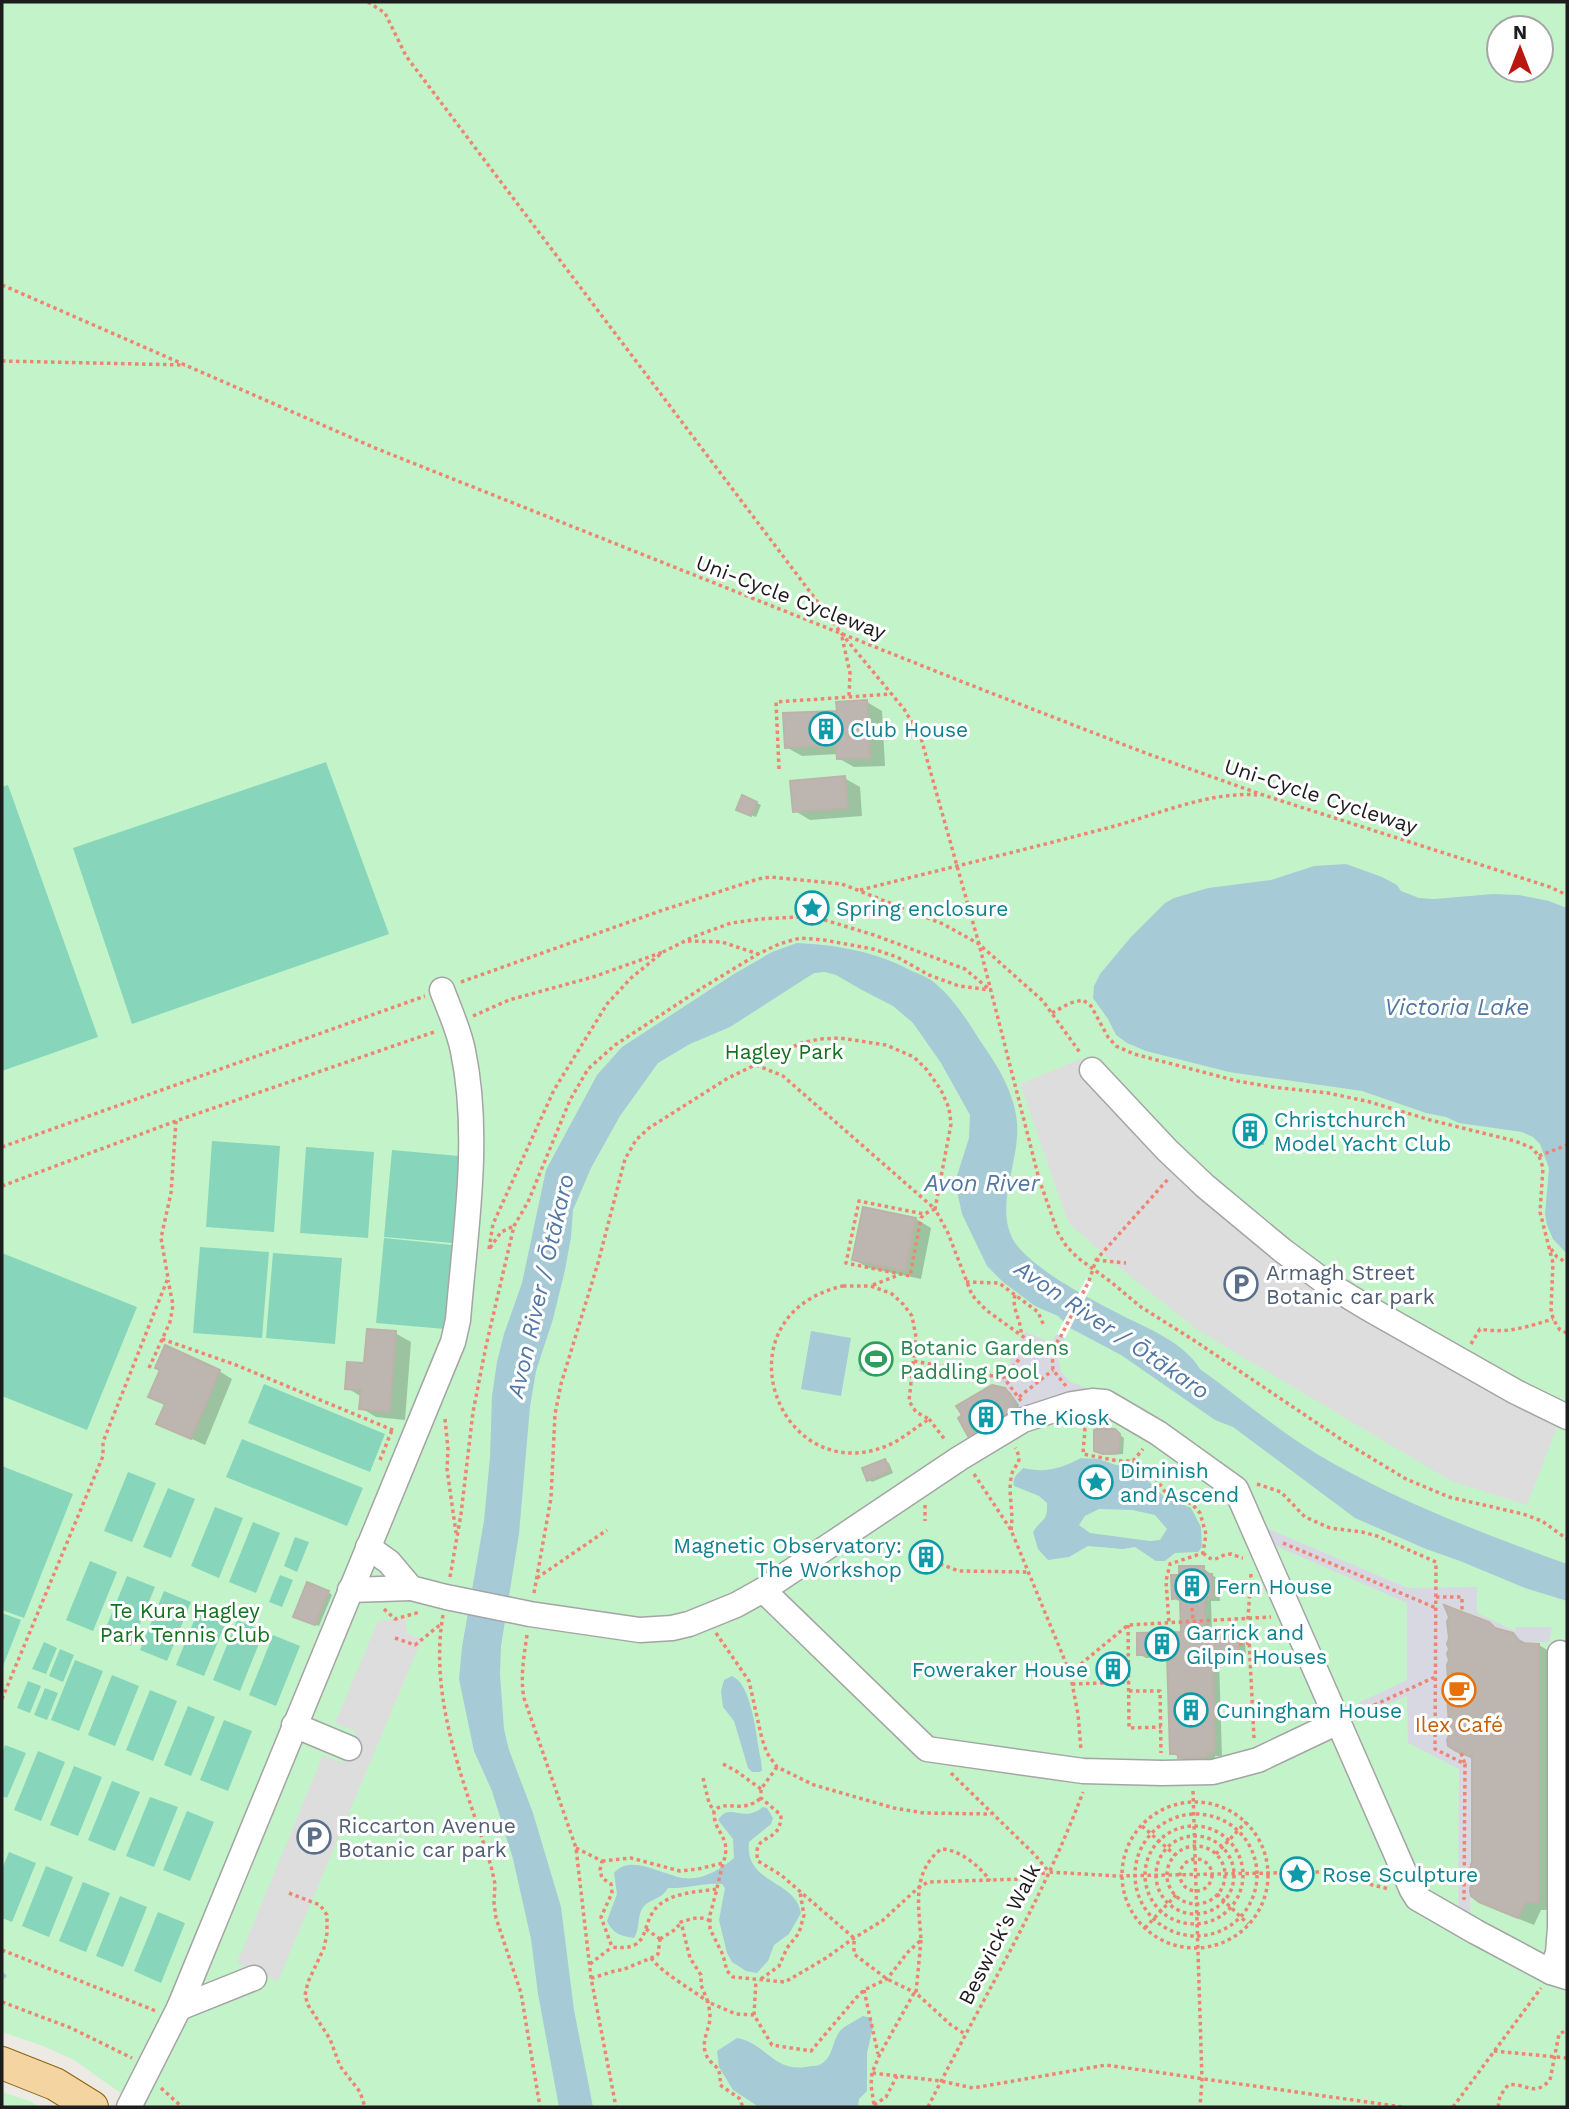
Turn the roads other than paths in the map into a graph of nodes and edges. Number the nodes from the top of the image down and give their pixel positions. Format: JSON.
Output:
{"nodes":[{"id":1,"x":442,"y":990,"type":"dead end"},
{"id":2,"x":1092,"y":1070,"type":"road end"},
{"id":3,"x":1567,"y":1417,"type":"edge"},
{"id":4,"x":368,"y":1546,"type":"junction"},
{"id":5,"x":411,"y":1588,"type":"junction"},
{"id":6,"x":350,"y":1590,"type":"junction"},
{"id":7,"x":763,"y":1590,"type":"junction"},
{"id":8,"x":1560,"y":1653,"type":"dead end"},
{"id":9,"x":1338,"y":1722,"type":"junction"},
{"id":10,"x":294,"y":1725,"type":"junction"},
{"id":11,"x":349,"y":1748,"type":"dead end"},
{"id":12,"x":254,"y":1978,"type":"dead end"},
{"id":13,"x":1552,"y":1980,"type":"edge"},
{"id":14,"x":177,"y":2013,"type":"junction"},
{"id":15,"x":2,"y":2063,"type":"edge"},
{"id":16,"x":92,"y":2107,"type":"edge"},
{"id":17,"x":129,"y":2107,"type":"edge"}],
"edges":[{"from":1,"to":4,"type":"lane"},
{"from":2,"to":3,"type":"lane"},
{"from":4,"to":5,"type":"lane"},
{"from":4,"to":6,"type":"lane"},
{"from":5,"to":6,"type":"lane"},
{"from":5,"to":7,"type":"lane"},
{"from":6,"to":10,"type":"lane"},
{"from":7,"to":9,"type":"lane"},
{"from":7,"to":9,"type":"lane"},
{"from":8,"to":13,"type":"lane"},
{"from":9,"to":13,"type":"lane"},
{"from":10,"to":11,"type":"lane"},
{"from":10,"to":14,"type":"lane"},
{"from":12,"to":14,"type":"lane"},
{"from":14,"to":17,"type":"lane"},
{"from":15,"to":16,"type":"main road"}]}
